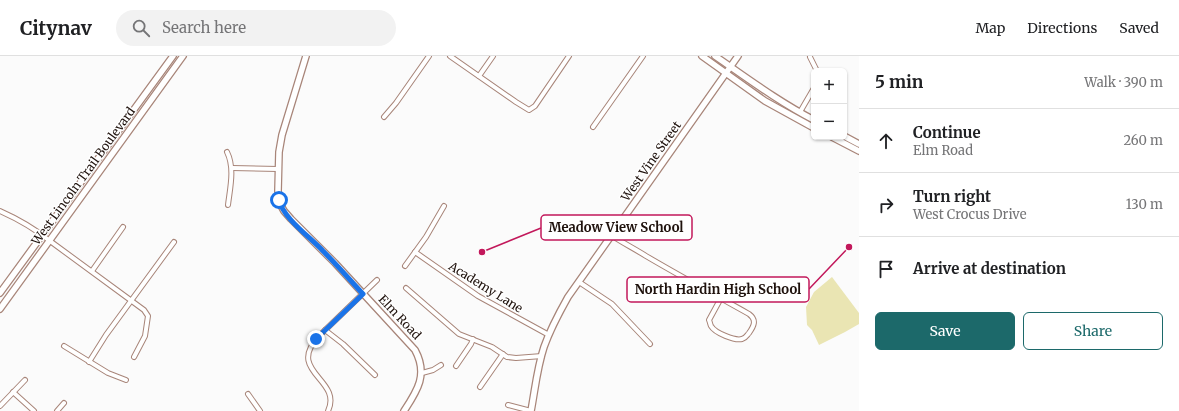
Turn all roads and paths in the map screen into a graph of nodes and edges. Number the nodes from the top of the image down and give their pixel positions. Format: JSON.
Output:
{"nodes":[{"id":1,"x":173,"y":56,"type":"edge"},
{"id":2,"x":183,"y":56,"type":"edge"},
{"id":3,"x":306,"y":56,"type":"edge"},
{"id":4,"x":429,"y":56,"type":"edge"},
{"id":5,"x":450,"y":56,"type":"edge"},
{"id":6,"x":493,"y":56,"type":"edge"},
{"id":7,"x":569,"y":56,"type":"edge"},
{"id":8,"x":643,"y":56,"type":"edge"},
{"id":9,"x":702,"y":56,"type":"edge"},
{"id":10,"x":715,"y":56,"type":"edge"},
{"id":11,"x":738,"y":56,"type":"edge"},
{"id":12,"x":810,"y":57,"type":"dead end"},
{"id":13,"x":730,"y":67,"type":"junction"},
{"id":14,"x":816,"y":68,"type":"edge"},
{"id":15,"x":726,"y":73,"type":"junction"},
{"id":16,"x":479,"y":76,"type":"junction"},
{"id":17,"x":811,"y":93,"type":"edge"},
{"id":18,"x":800,"y":112,"type":"junction"},
{"id":19,"x":384,"y":117,"type":"dead end"},
{"id":20,"x":811,"y":118,"type":"edge"},
{"id":21,"x":811,"y":126,"type":"edge"},
{"id":22,"x":593,"y":127,"type":"dead end"},
{"id":23,"x":847,"y":138,"type":"edge"},
{"id":24,"x":838,"y":140,"type":"edge"},
{"id":25,"x":859,"y":144,"type":"edge"},
{"id":26,"x":859,"y":151,"type":"edge"},
{"id":27,"x":227,"y":152,"type":"dead end"},
{"id":28,"x":232,"y":168,"type":"junction"},
{"id":29,"x":278,"y":169,"type":"junction"},
{"id":30,"x":228,"y":205,"type":"dead end"},
{"id":31,"x":444,"y":206,"type":"dead end"},
{"id":32,"x":0,"y":211,"type":"edge"},
{"id":33,"x":124,"y":227,"type":"dead end"},
{"id":34,"x":42,"y":235,"type":"junction"},
{"id":35,"x":611,"y":236,"type":"junction"},
{"id":36,"x":50,"y":241,"type":"junction"},
{"id":37,"x":174,"y":242,"type":"dead end"},
{"id":38,"x":415,"y":252,"type":"junction"},
{"id":39,"x":404,"y":266,"type":"dead end"},
{"id":40,"x":92,"y":271,"type":"junction"},
{"id":41,"x":377,"y":280,"type":"dead end"},
{"id":42,"x":579,"y":282,"type":"junction"},
{"id":43,"x":406,"y":288,"type":"dead end"},
{"id":44,"x":0,"y":293,"type":"edge"},
{"id":45,"x":363,"y":294,"type":"junction"},
{"id":46,"x":721,"y":298,"type":"junction"},
{"id":47,"x":131,"y":301,"type":"junction"},
{"id":48,"x":0,"y":309,"type":"edge"},
{"id":49,"x":325,"y":330,"type":"junction"},
{"id":50,"x":548,"y":335,"type":"junction"},
{"id":51,"x":473,"y":339,"type":"junction"},
{"id":52,"x":650,"y":344,"type":"dead end"},
{"id":53,"x":64,"y":346,"type":"dead end"},
{"id":54,"x":503,"y":354,"type":"junction"},
{"id":55,"x":542,"y":356,"type":"junction"},
{"id":56,"x":134,"y":357,"type":"dead end"},
{"id":57,"x":89,"y":362,"type":"junction"},
{"id":58,"x":441,"y":365,"type":"dead end"},
{"id":59,"x":456,"y":366,"type":"dead end"},
{"id":60,"x":422,"y":372,"type":"junction"},
{"id":61,"x":374,"y":375,"type":"dead end"},
{"id":62,"x":25,"y":380,"type":"dead end"},
{"id":63,"x":126,"y":380,"type":"dead end"},
{"id":64,"x":480,"y":387,"type":"dead end"},
{"id":65,"x":13,"y":392,"type":"junction"},
{"id":66,"x":248,"y":394,"type":"dead end"},
{"id":67,"x":64,"y":403,"type":"dead end"},
{"id":68,"x":508,"y":405,"type":"dead end"},
{"id":69,"x":0,"y":406,"type":"edge"},
{"id":70,"x":34,"y":411,"type":"edge"},
{"id":71,"x":57,"y":411,"type":"edge"},
{"id":72,"x":260,"y":411,"type":"edge"},
{"id":73,"x":328,"y":411,"type":"edge"},
{"id":74,"x":404,"y":411,"type":"edge"},
{"id":75,"x":531,"y":411,"type":"edge"}],
"edges":[{"from":1,"to":34,"type":"main road","name":"West Lincoln Trail Boulevard"},
{"from":2,"to":36,"type":"main road","name":"West Lincoln Trail Boulevard"},
{"from":3,"to":29,"type":"main road","name":"Elm Road"},
{"from":4,"to":19,"type":"street"},
{"from":5,"to":16,"type":"street"},
{"from":6,"to":16,"type":"street"},
{"from":7,"to":16,"type":"street"},
{"from":8,"to":22,"type":"street"},
{"from":9,"to":15,"type":"main road"},
{"from":10,"to":13,"type":"main road"},
{"from":11,"to":13,"type":"main road","name":"West Vine Street"},
{"from":12,"to":14,"type":"street"},
{"from":13,"to":15,"type":"main road","name":"West Vine Street"},
{"from":13,"to":18,"type":"main road"},
{"from":15,"to":21,"type":"main road"},
{"from":15,"to":35,"type":"main road","name":"West Vine Street"},
{"from":17,"to":18,"type":"street"},
{"from":18,"to":20,"type":"main road"},
{"from":23,"to":25,"type":"main road"},
{"from":24,"to":26,"type":"main road"},
{"from":27,"to":28,"type":"street"},
{"from":28,"to":29,"type":"street"},
{"from":28,"to":30,"type":"street"},
{"from":29,"to":45,"type":"main road","name":"Elm Road"},
{"from":31,"to":38,"type":"street"},
{"from":32,"to":34,"type":"street"},
{"from":33,"to":40,"type":"street"},
{"from":34,"to":36,"type":"street"},
{"from":34,"to":44,"type":"main road","name":"West Lincoln Trail Boulevard"},
{"from":35,"to":42,"type":"main road","name":"West Vine Street"},
{"from":35,"to":46,"type":"street"},
{"from":36,"to":40,"type":"street"},
{"from":36,"to":48,"type":"main road","name":"West Lincoln Trail Boulevard"},
{"from":37,"to":47,"type":"street"},
{"from":38,"to":39,"type":"street"},
{"from":38,"to":50,"type":"street","name":"Academy Lane"},
{"from":40,"to":47,"type":"street"},
{"from":41,"to":45,"type":"street"},
{"from":42,"to":50,"type":"main road","name":"West Vine Street"},
{"from":42,"to":52,"type":"street"},
{"from":43,"to":51,"type":"street"},
{"from":45,"to":49,"type":"street"},
{"from":45,"to":60,"type":"main road","name":"Elm Road"},
{"from":46,"to":46,"type":"street"},
{"from":47,"to":56,"type":"street"},
{"from":47,"to":57,"type":"street"},
{"from":49,"to":61,"type":"street"},
{"from":49,"to":73,"type":"street"},
{"from":50,"to":55,"type":"main road","name":"West Vine Street"},
{"from":51,"to":54,"type":"street"},
{"from":51,"to":59,"type":"street"},
{"from":53,"to":57,"type":"street"},
{"from":54,"to":55,"type":"street"},
{"from":54,"to":64,"type":"street"},
{"from":55,"to":75,"type":"main road","name":"West Vine Street"},
{"from":57,"to":63,"type":"street"},
{"from":58,"to":60,"type":"street"},
{"from":60,"to":74,"type":"main road"},
{"from":62,"to":65,"type":"street"},
{"from":65,"to":69,"type":"street"},
{"from":65,"to":70,"type":"street"},
{"from":66,"to":72,"type":"street"},
{"from":67,"to":71,"type":"street"},
{"from":68,"to":75,"type":"street"}]}
